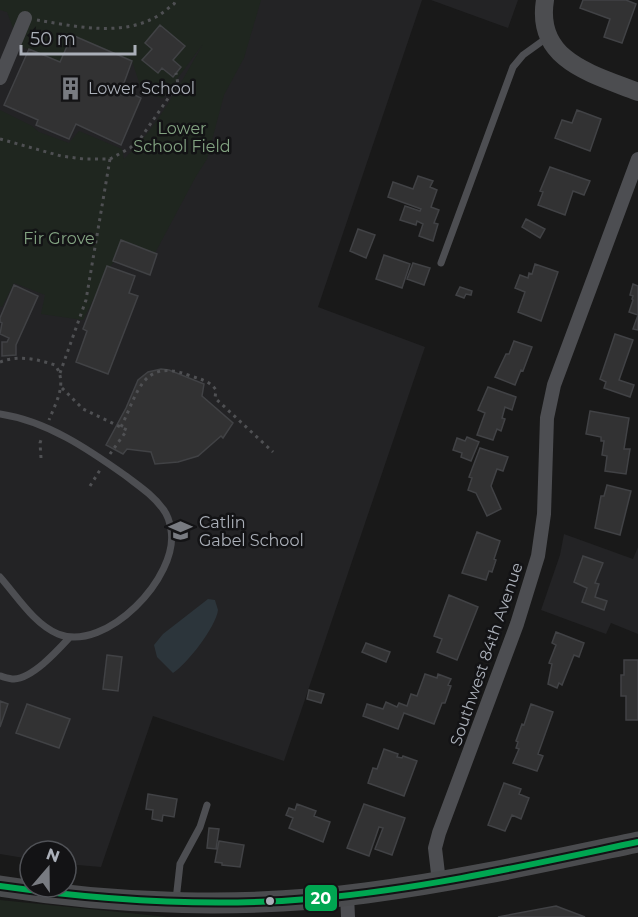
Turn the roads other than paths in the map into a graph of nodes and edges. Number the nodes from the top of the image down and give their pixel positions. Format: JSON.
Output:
{"nodes":[{"id":1,"x":545,"y":0,"type":"edge"},
{"id":2,"x":25,"y":18,"type":"road end"},
{"id":3,"x":548,"y":37,"type":"junction"},
{"id":4,"x":0,"y":78,"type":"edge"},
{"id":5,"x":638,"y":92,"type":"edge"},
{"id":6,"x":638,"y":159,"type":"edge"},
{"id":7,"x":441,"y":263,"type":"dead end"},
{"id":8,"x":0,"y":414,"type":"edge"},
{"id":9,"x":0,"y":577,"type":"edge"},
{"id":10,"x":70,"y":637,"type":"junction"},
{"id":11,"x":0,"y":676,"type":"edge"},
{"id":12,"x":207,"y":805,"type":"dead end"},
{"id":13,"x":638,"y":842,"type":"edge"},
{"id":14,"x":439,"y":882,"type":"junction"},
{"id":15,"x":0,"y":886,"type":"edge"},
{"id":16,"x":347,"y":895,"type":"junction"},
{"id":17,"x":176,"y":903,"type":"junction"},
{"id":18,"x":348,"y":917,"type":"edge"}],
"edges":[{"from":1,"to":3,"type":"street"},
{"from":2,"to":4,"type":"street"},
{"from":3,"to":5,"type":"street"},
{"from":3,"to":7,"type":"lane"},
{"from":6,"to":14,"type":"street","name":"Southwest 84th Avenue"},
{"from":8,"to":10,"type":"lane"},
{"from":9,"to":10,"type":"lane"},
{"from":10,"to":11,"type":"lane"},
{"from":12,"to":17,"type":"lane"},
{"from":13,"to":14,"type":"main road"},
{"from":14,"to":16,"type":"main road"},
{"from":15,"to":17,"type":"main road"},
{"from":16,"to":17,"type":"main road"},
{"from":16,"to":18,"type":"street"}]}
